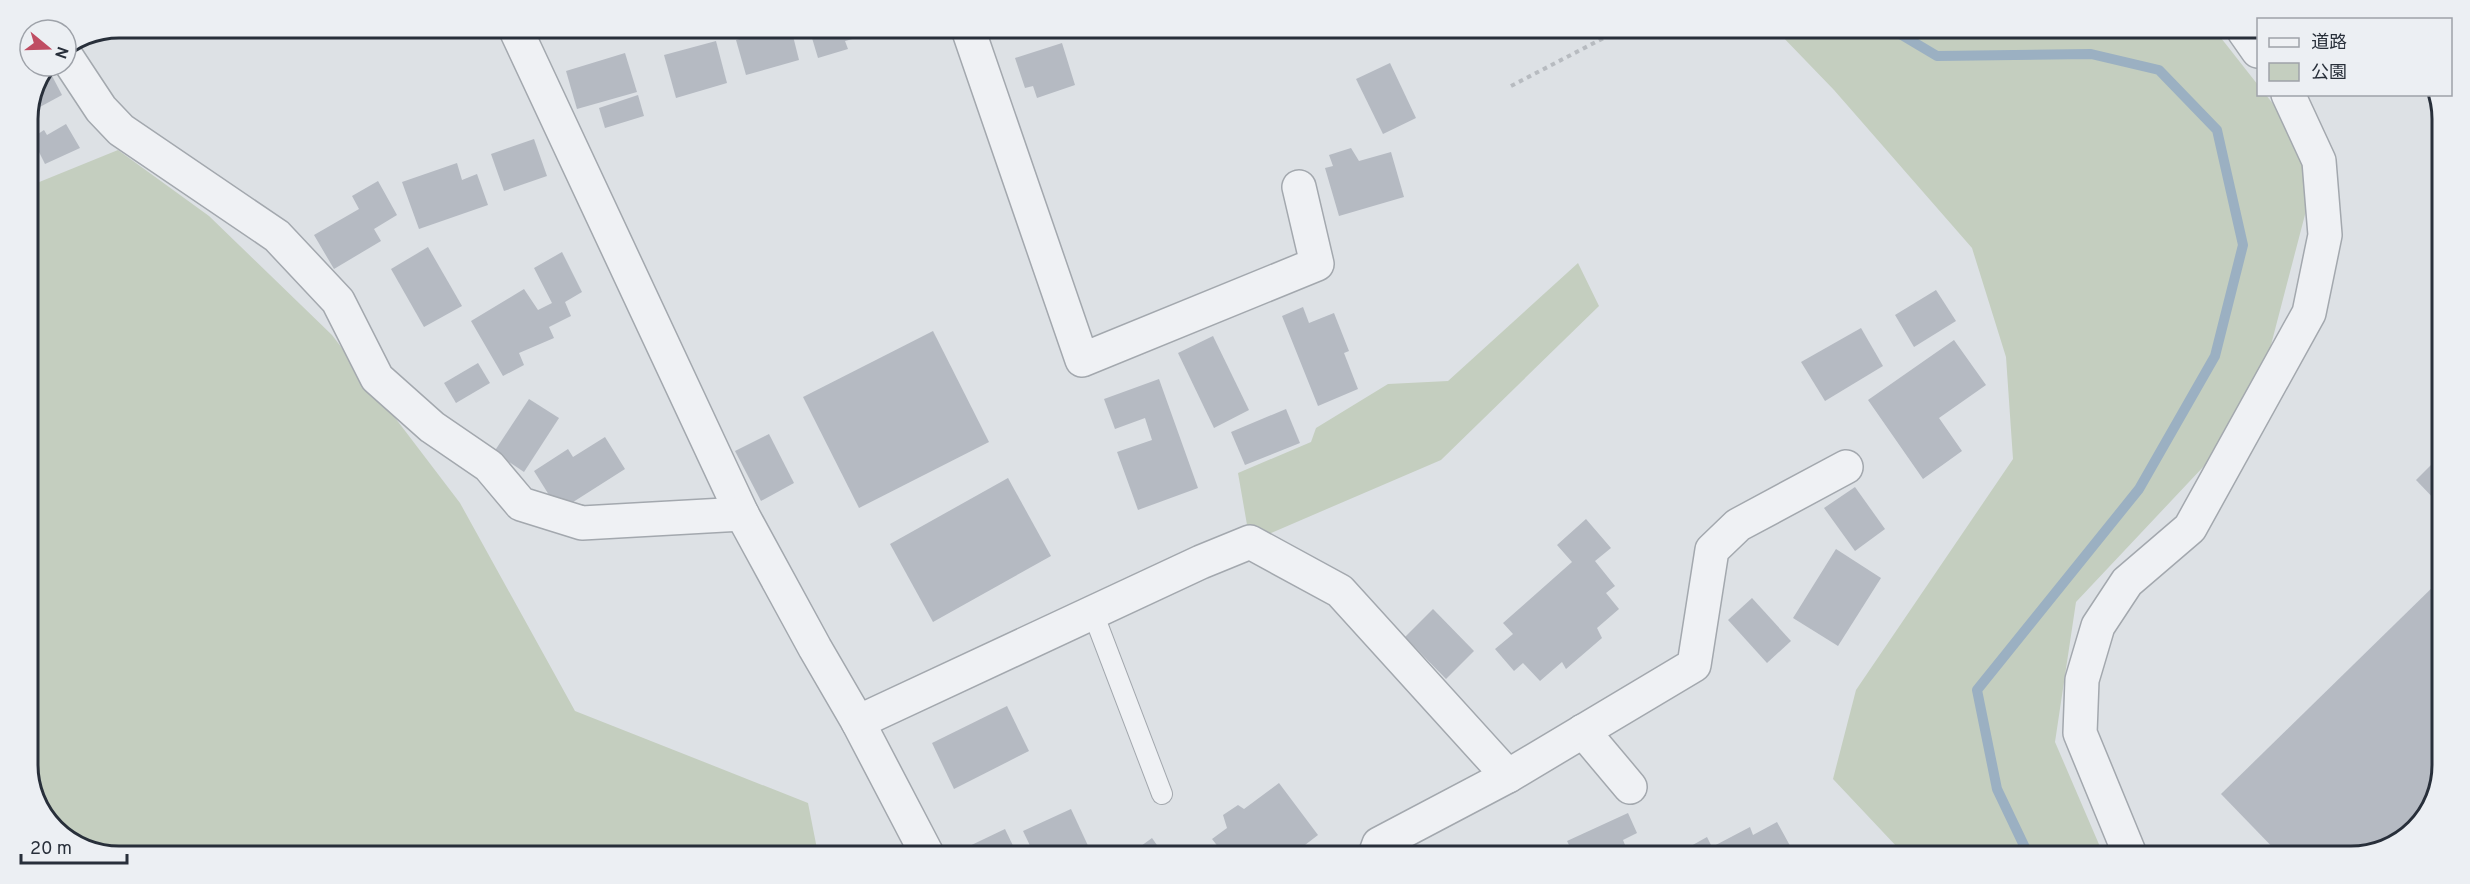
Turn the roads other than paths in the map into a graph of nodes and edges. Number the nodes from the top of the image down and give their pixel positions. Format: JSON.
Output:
{"nodes":[{"id":1,"x":529,"y":38,"type":"edge"},
{"id":2,"x":971,"y":38,"type":"edge"},
{"id":3,"x":78,"y":74,"type":"edge"},
{"id":4,"x":2289,"y":96,"type":"edge"},
{"id":5,"x":1299,"y":187,"type":"dead end"},
{"id":6,"x":1846,"y":466,"type":"dead end"},
{"id":7,"x":742,"y":514,"type":"junction"},
{"id":8,"x":1093,"y":613,"type":"junction"},
{"id":9,"x":858,"y":722,"type":"junction"},
{"id":10,"x":1583,"y":731,"type":"junction"},
{"id":11,"x":1508,"y":776,"type":"junction"},
{"id":12,"x":1630,"y":787,"type":"dead end"},
{"id":13,"x":1162,"y":794,"type":"dead end"},
{"id":14,"x":923,"y":846,"type":"edge"},
{"id":15,"x":1378,"y":846,"type":"edge"},
{"id":16,"x":2127,"y":846,"type":"edge"}],
"edges":[{"from":1,"to":7,"type":"street"},
{"from":2,"to":5,"type":"street"},
{"from":3,"to":7,"type":"street"},
{"from":4,"to":16,"type":"street"},
{"from":6,"to":10,"type":"street"},
{"from":7,"to":9,"type":"street"},
{"from":8,"to":9,"type":"street"},
{"from":8,"to":11,"type":"street"},
{"from":8,"to":13,"type":"lane"},
{"from":9,"to":14,"type":"street"},
{"from":10,"to":11,"type":"street"},
{"from":10,"to":12,"type":"street"},
{"from":11,"to":15,"type":"street"}]}
